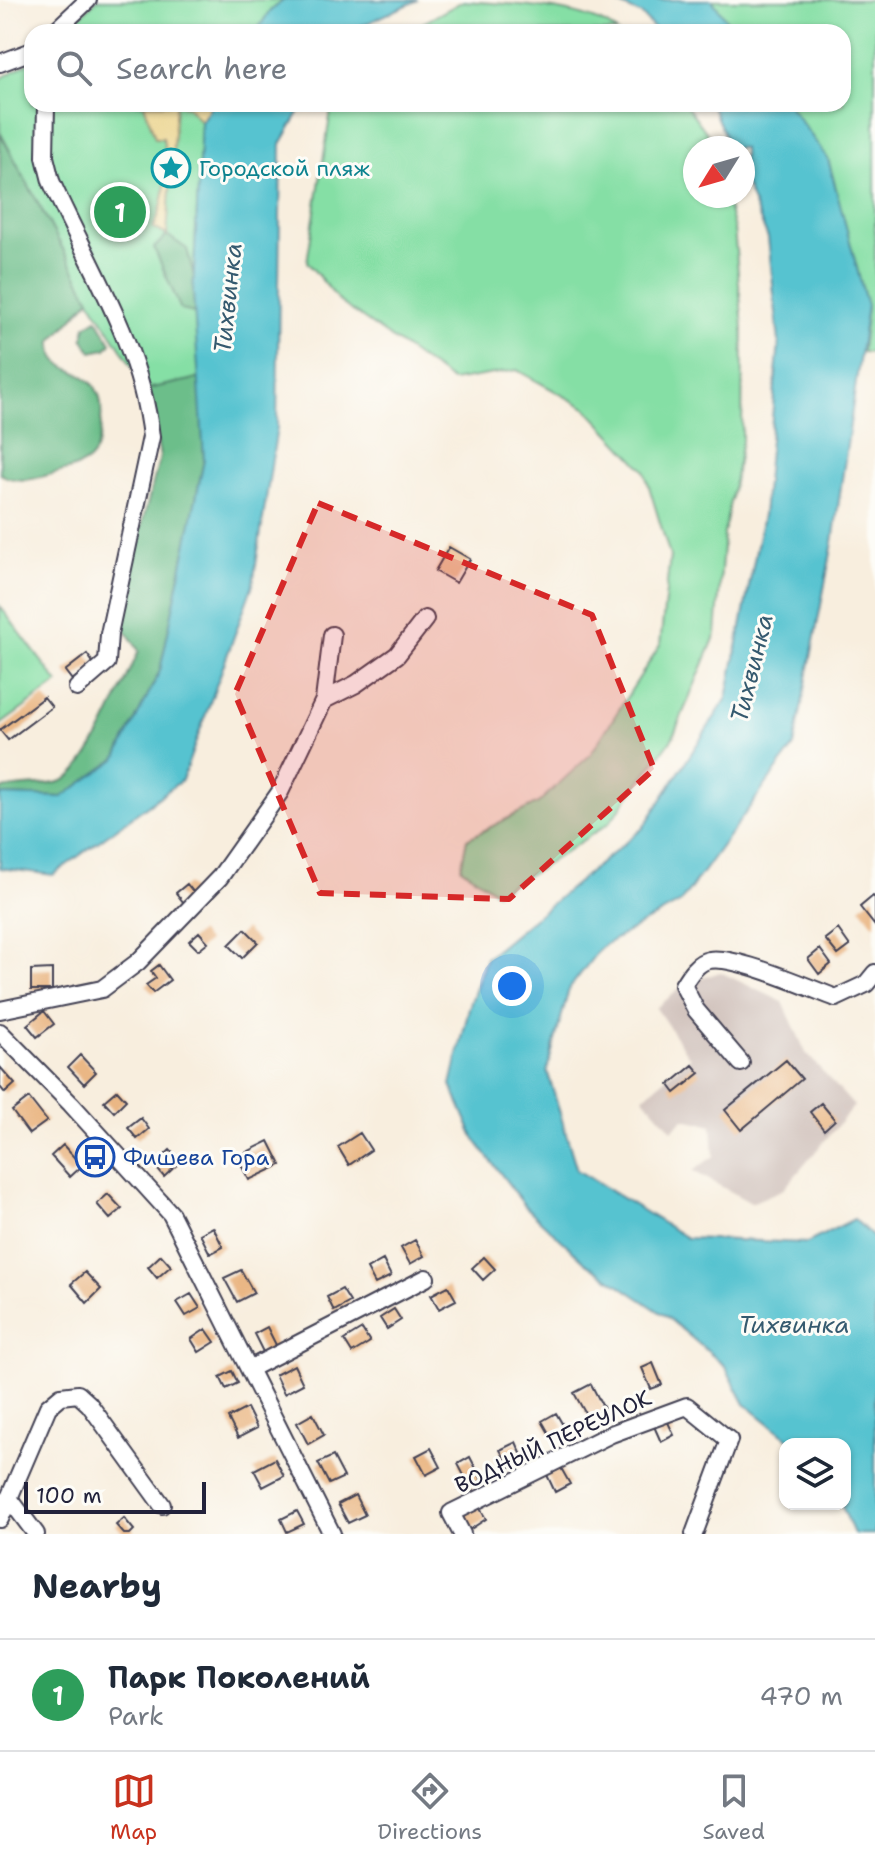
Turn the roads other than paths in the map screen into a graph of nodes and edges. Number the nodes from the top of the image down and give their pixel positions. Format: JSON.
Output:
{"nodes":[{"id":1,"x":88,"y":0,"type":"edge"},
{"id":2,"x":65,"y":24,"type":"edge"},
{"id":3,"x":24,"y":54,"type":"edge"},
{"id":4,"x":0,"y":63,"type":"edge"},
{"id":5,"x":46,"y":112,"type":"edge"},
{"id":6,"x":425,"y":619,"type":"dead end"},
{"id":7,"x":332,"y":635,"type":"dead end"},
{"id":8,"x":77,"y":688,"type":"dead end"},
{"id":9,"x":324,"y":700,"type":"junction"},
{"id":10,"x":875,"y":973,"type":"edge"},
{"id":11,"x":0,"y":1010,"type":"edge"},
{"id":12,"x":0,"y":1032,"type":"edge"},
{"id":13,"x":741,"y":1063,"type":"dead end"},
{"id":14,"x":426,"y":1278,"type":"dead end"},
{"id":15,"x":251,"y":1368,"type":"junction"},
{"id":16,"x":9,"y":1498,"type":"junction"},
{"id":17,"x":162,"y":1505,"type":"dead end"},
{"id":18,"x":0,"y":1519,"type":"edge"},
{"id":19,"x":36,"y":1534,"type":"edge"},
{"id":20,"x":332,"y":1534,"type":"edge"},
{"id":21,"x":462,"y":1534,"type":"edge"},
{"id":22,"x":694,"y":1534,"type":"edge"}],
"edges":[{"from":1,"to":2,"type":"street"},
{"from":3,"to":4,"type":"street"},
{"from":5,"to":8,"type":"street"},
{"from":6,"to":9,"type":"street"},
{"from":7,"to":9,"type":"street"},
{"from":9,"to":11,"type":"street"},
{"from":10,"to":13,"type":"street"},
{"from":12,"to":15,"type":"street"},
{"from":14,"to":15,"type":"street"},
{"from":15,"to":20,"type":"street"},
{"from":16,"to":17,"type":"street"},
{"from":16,"to":18,"type":"street"},
{"from":16,"to":19,"type":"street"},
{"from":21,"to":22,"type":"street","name":"ВОДНЫЙ ПЕРЕУЛОК"}]}
